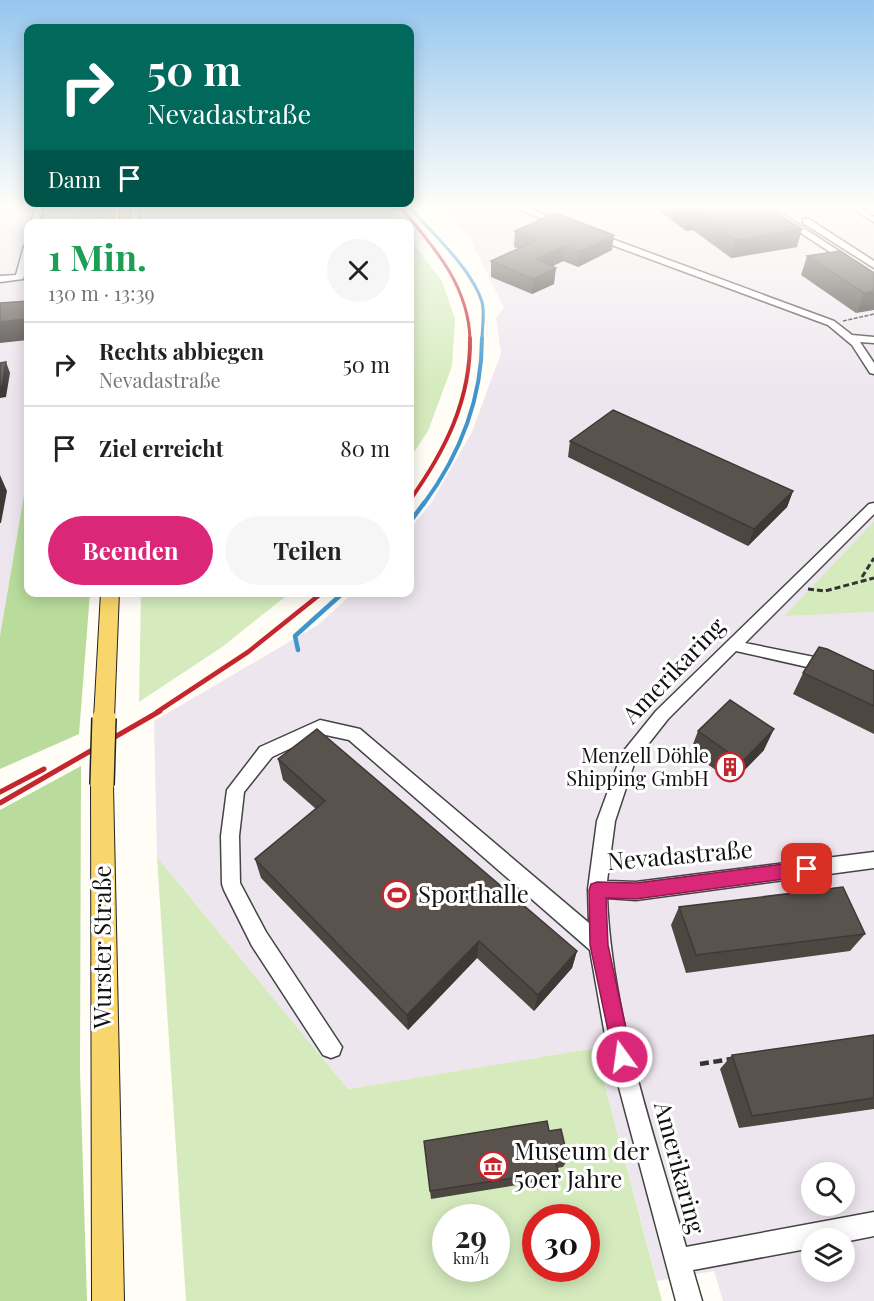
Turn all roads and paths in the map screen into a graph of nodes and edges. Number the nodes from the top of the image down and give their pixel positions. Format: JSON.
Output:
{"nodes":[{"id":1,"x":22,"y":269,"type":"edge"},
{"id":2,"x":683,"y":269,"type":"edge"},
{"id":3,"x":860,"y":269,"type":"edge"},
{"id":4,"x":874,"y":278,"type":"edge"},
{"id":5,"x":0,"y":279,"type":"edge"},
{"id":6,"x":874,"y":314,"type":"edge"},
{"id":7,"x":831,"y":323,"type":"junction"},
{"id":8,"x":851,"y":338,"type":"junction"},
{"id":9,"x":874,"y":340,"type":"edge"},
{"id":10,"x":874,"y":371,"type":"edge"},
{"id":11,"x":874,"y":507,"type":"edge"},
{"id":12,"x":874,"y":558,"type":"edge"},
{"id":13,"x":862,"y":577,"type":"junction"},
{"id":14,"x":874,"y":578,"type":"edge"},
{"id":15,"x":795,"y":585,"type":"junction"},
{"id":16,"x":110,"y":597,"type":"edge"},
{"id":17,"x":733,"y":645,"type":"junction"},
{"id":18,"x":843,"y":671,"type":"edge"},
{"id":19,"x":874,"y":860,"type":"edge"},
{"id":20,"x":597,"y":890,"type":"junction"},
{"id":21,"x":599,"y":945,"type":"junction"},
{"id":22,"x":331,"y":1047,"type":"dead end"},
{"id":23,"x":735,"y":1059,"type":"edge"},
{"id":24,"x":700,"y":1064,"type":"dead end"},
{"id":25,"x":874,"y":1224,"type":"edge"},
{"id":26,"x":678,"y":1261,"type":"junction"},
{"id":27,"x":108,"y":1301,"type":"edge"},
{"id":28,"x":689,"y":1301,"type":"edge"}],
"edges":[{"from":1,"to":5,"type":"street"},
{"from":2,"to":7,"type":"street"},
{"from":3,"to":4,"type":"street"},
{"from":6,"to":7,"type":"path"},
{"from":7,"to":8,"type":"street"},
{"from":8,"to":9,"type":"street"},
{"from":8,"to":10,"type":"street"},
{"from":11,"to":15,"type":"street","name":"Amerikaring"},
{"from":12,"to":13,"type":"path"},
{"from":13,"to":14,"type":"path"},
{"from":13,"to":15,"type":"path"},
{"from":15,"to":17,"type":"street","name":"Amerikaring"},
{"from":16,"to":27,"type":"main road","name":"Wurster Straße","bridge":true},
{"from":17,"to":18,"type":"street"},
{"from":17,"to":20,"type":"street","name":"Amerikaring"},
{"from":19,"to":20,"type":"street","name":"Nevadastraße"},
{"from":20,"to":21,"type":"street","name":"Amerikaring"},
{"from":21,"to":22,"type":"street"},
{"from":21,"to":26,"type":"street","name":"Amerikaring"},
{"from":23,"to":24,"type":"path"},
{"from":25,"to":26,"type":"street"},
{"from":26,"to":28,"type":"street","name":"Amerikaring"}]}
